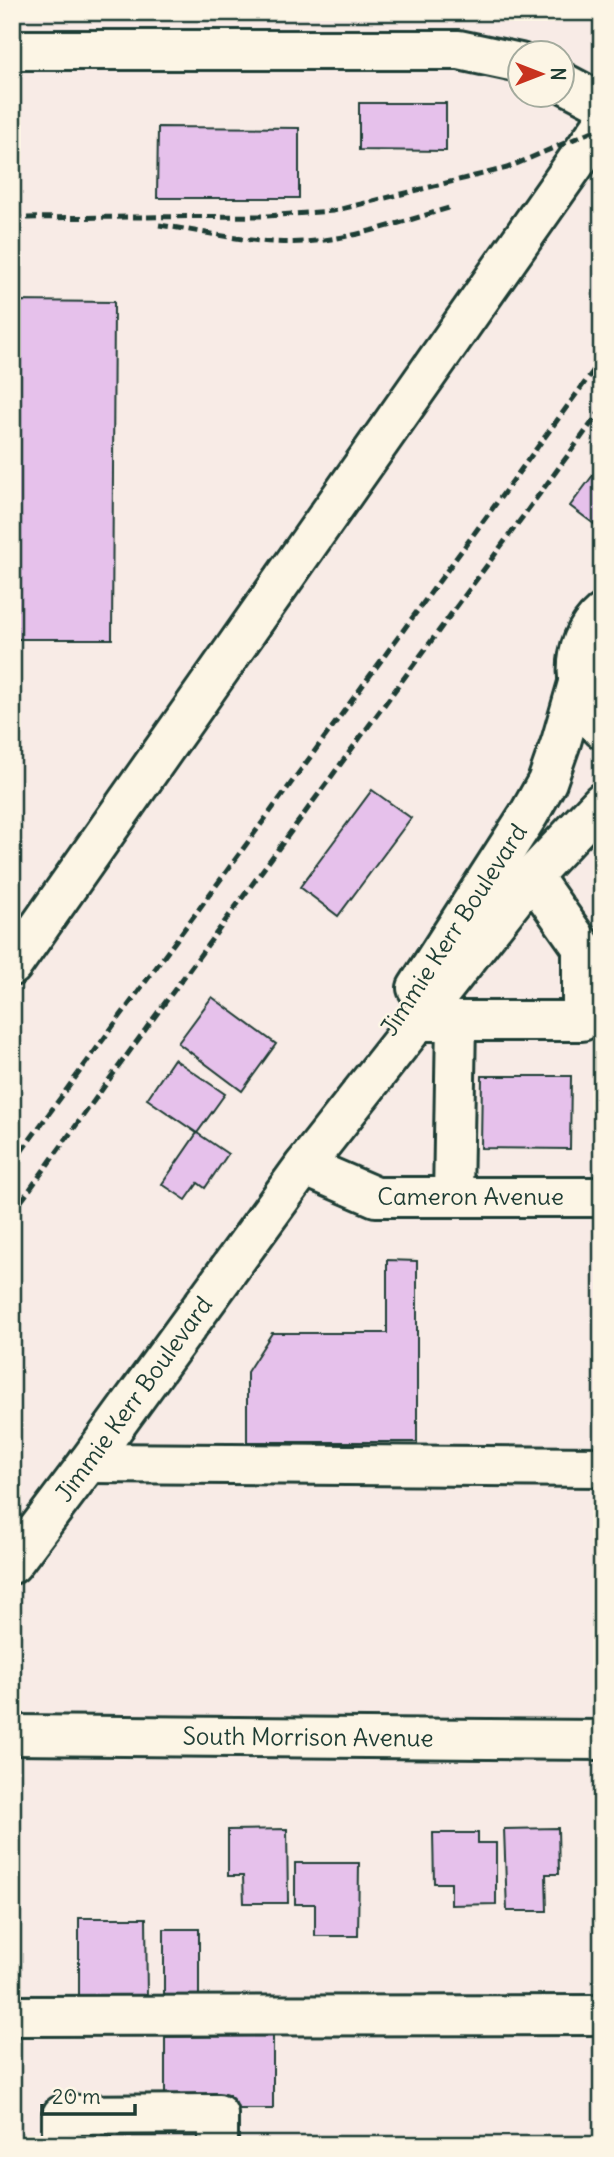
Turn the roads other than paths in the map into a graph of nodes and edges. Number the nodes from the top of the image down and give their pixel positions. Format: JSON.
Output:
{"nodes":[{"id":1,"x":12,"y":50,"type":"edge"},
{"id":2,"x":505,"y":59,"type":"edge"},
{"id":3,"x":576,"y":89,"type":"edge"},
{"id":4,"x":602,"y":103,"type":"edge"},
{"id":5,"x":602,"y":125,"type":"edge"},
{"id":6,"x":602,"y":614,"type":"edge"},
{"id":7,"x":578,"y":683,"type":"junction"},
{"id":8,"x":602,"y":729,"type":"edge"},
{"id":9,"x":602,"y":802,"type":"edge"},
{"id":10,"x":532,"y":876,"type":"junction"},
{"id":11,"x":12,"y":966,"type":"edge"},
{"id":12,"x":418,"y":1021,"type":"junction"},
{"id":13,"x":456,"y":1021,"type":"junction"},
{"id":14,"x":304,"y":1166,"type":"junction"},
{"id":15,"x":453,"y":1197,"type":"junction"},
{"id":16,"x":602,"y":1197,"type":"edge"},
{"id":17,"x":88,"y":1463,"type":"junction"},
{"id":18,"x":602,"y":1467,"type":"edge"},
{"id":19,"x":12,"y":1564,"type":"edge"},
{"id":20,"x":12,"y":1735,"type":"edge"},
{"id":21,"x":602,"y":1740,"type":"edge"},
{"id":22,"x":12,"y":2015,"type":"edge"},
{"id":23,"x":602,"y":2015,"type":"edge"},
{"id":24,"x":62,"y":2145,"type":"edge"},
{"id":25,"x":218,"y":2145,"type":"edge"}],
"edges":[{"from":1,"to":2,"type":"main road"},
{"from":3,"to":4,"type":"main road"},
{"from":5,"to":11,"type":"main road"},
{"from":6,"to":7,"type":"main road","name":"Jimmie Kerr Boulevard"},
{"from":7,"to":8,"type":"main road"},
{"from":7,"to":14,"type":"main road","name":"Jimmie Kerr Boulevard"},
{"from":9,"to":10,"type":"main road","name":"Jimmie Kerr Boulevard"},
{"from":10,"to":12,"type":"main road","name":"Jimmie Kerr Boulevard"},
{"from":10,"to":13,"type":"main road"},
{"from":12,"to":13,"type":"main road"},
{"from":12,"to":14,"type":"main road","name":"Jimmie Kerr Boulevard"},
{"from":13,"to":15,"type":"main road"},
{"from":14,"to":15,"type":"main road","name":"Cameron Avenue"},
{"from":14,"to":17,"type":"main road","name":"Jimmie Kerr Boulevard"},
{"from":15,"to":16,"type":"main road","name":"Cameron Avenue"},
{"from":17,"to":18,"type":"main road"},
{"from":17,"to":19,"type":"main road","name":"Jimmie Kerr Boulevard"},
{"from":20,"to":21,"type":"main road","name":"South Morrison Avenue"},
{"from":22,"to":23,"type":"main road"},
{"from":24,"to":25,"type":"main road"}]}
